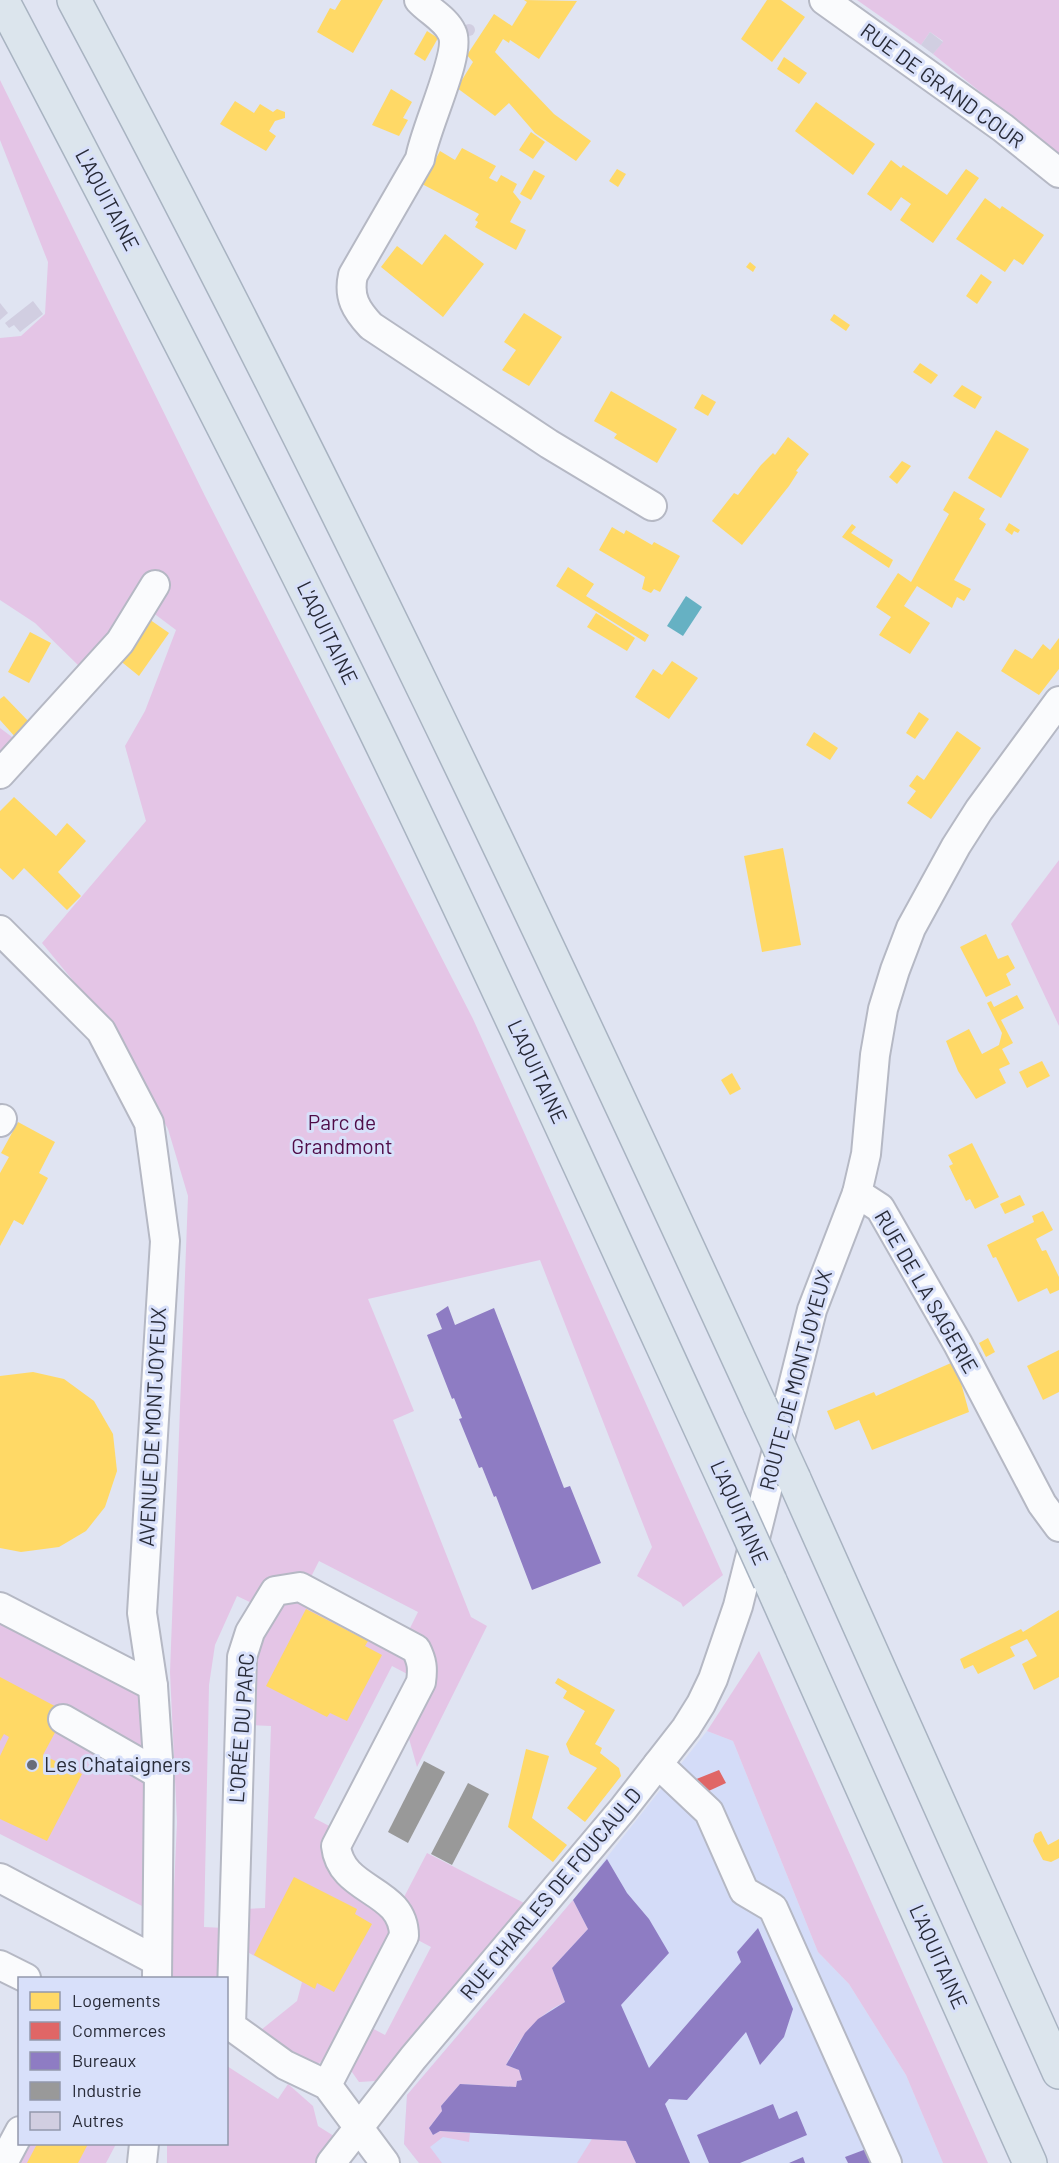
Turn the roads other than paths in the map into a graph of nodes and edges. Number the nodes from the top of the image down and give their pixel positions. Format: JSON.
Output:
{"nodes":[{"id":1,"x":2,"y":0,"type":"edge"},
{"id":2,"x":74,"y":0,"type":"edge"},
{"id":3,"x":419,"y":0,"type":"edge"},
{"id":4,"x":824,"y":0,"type":"edge"},
{"id":5,"x":1059,"y":173,"type":"edge"},
{"id":6,"x":652,"y":506,"type":"dead end"},
{"id":7,"x":155,"y":585,"type":"dead end"},
{"id":8,"x":1059,"y":701,"type":"edge"},
{"id":9,"x":0,"y":774,"type":"edge"},
{"id":10,"x":0,"y":930,"type":"edge"},
{"id":11,"x":857,"y":1193,"type":"junction"},
{"id":12,"x":1059,"y":1527,"type":"edge"},
{"id":13,"x":738,"y":1606,"type":"joint"},
{"id":14,"x":0,"y":1607,"type":"edge"},
{"id":15,"x":153,"y":1686,"type":"junction"},
{"id":16,"x":63,"y":1719,"type":"dead end"},
{"id":17,"x":658,"y":1764,"type":"junction"},
{"id":18,"x":159,"y":1774,"type":"junction"},
{"id":19,"x":0,"y":1878,"type":"edge"},
{"id":20,"x":0,"y":1965,"type":"edge"},
{"id":21,"x":157,"y":1970,"type":"edge"},
{"id":22,"x":24,"y":1977,"type":"edge"},
{"id":23,"x":1059,"y":2072,"type":"edge"},
{"id":24,"x":327,"y":2085,"type":"junction"},
{"id":25,"x":359,"y":2128,"type":"junction"},
{"id":26,"x":18,"y":2135,"type":"edge"},
{"id":27,"x":3,"y":2163,"type":"edge"},
{"id":28,"x":331,"y":2163,"type":"edge"},
{"id":29,"x":385,"y":2163,"type":"edge"},
{"id":30,"x":887,"y":2163,"type":"edge"},
{"id":31,"x":1030,"y":2163,"type":"edge"}],
"edges":[{"from":1,"to":31,"type":"highway","name":"L'AQUITAINE","bridge":true},
{"from":2,"to":23,"type":"highway","bridge":true},
{"from":3,"to":6,"type":"street"},
{"from":4,"to":5,"type":"street","name":"RUE DE GRAND COUR"},
{"from":7,"to":9,"type":"street"},
{"from":8,"to":11,"type":"street","name":"RUE DE LA SAGERIE"},
{"from":10,"to":15,"type":"street","name":"AVENUE DE MONTJOYEUX"},
{"from":11,"to":12,"type":"street","name":"RUE DE LA SAGERIE"},
{"from":11,"to":13,"type":"street","name":"ROUTE DE MONTJOYEUX"},
{"from":13,"to":17,"type":"street","name":"RUE CHARLES DE FOUCAULD"},
{"from":14,"to":15,"type":"street"},
{"from":15,"to":18,"type":"street","name":"AVENUE DE MONTJOYEUX"},
{"from":16,"to":18,"type":"street"},
{"from":17,"to":25,"type":"street","name":"RUE CHARLES DE FOUCAULD"},
{"from":17,"to":30,"type":"street"},
{"from":18,"to":21,"type":"street","name":"AVENUE DE MONTJOYEUX"},
{"from":19,"to":21,"type":"street"},
{"from":20,"to":22,"type":"street"},
{"from":24,"to":24,"type":"street","name":"L'ORÉE DU PARC"},
{"from":24,"to":25,"type":"street","name":"L'ORÉE DU PARC"},
{"from":25,"to":28,"type":"street","name":"RUE CHARLES DE FOUCAULD"},
{"from":25,"to":29,"type":"street","name":"L'ORÉE DU PARC"},
{"from":26,"to":27,"type":"street"}]}
